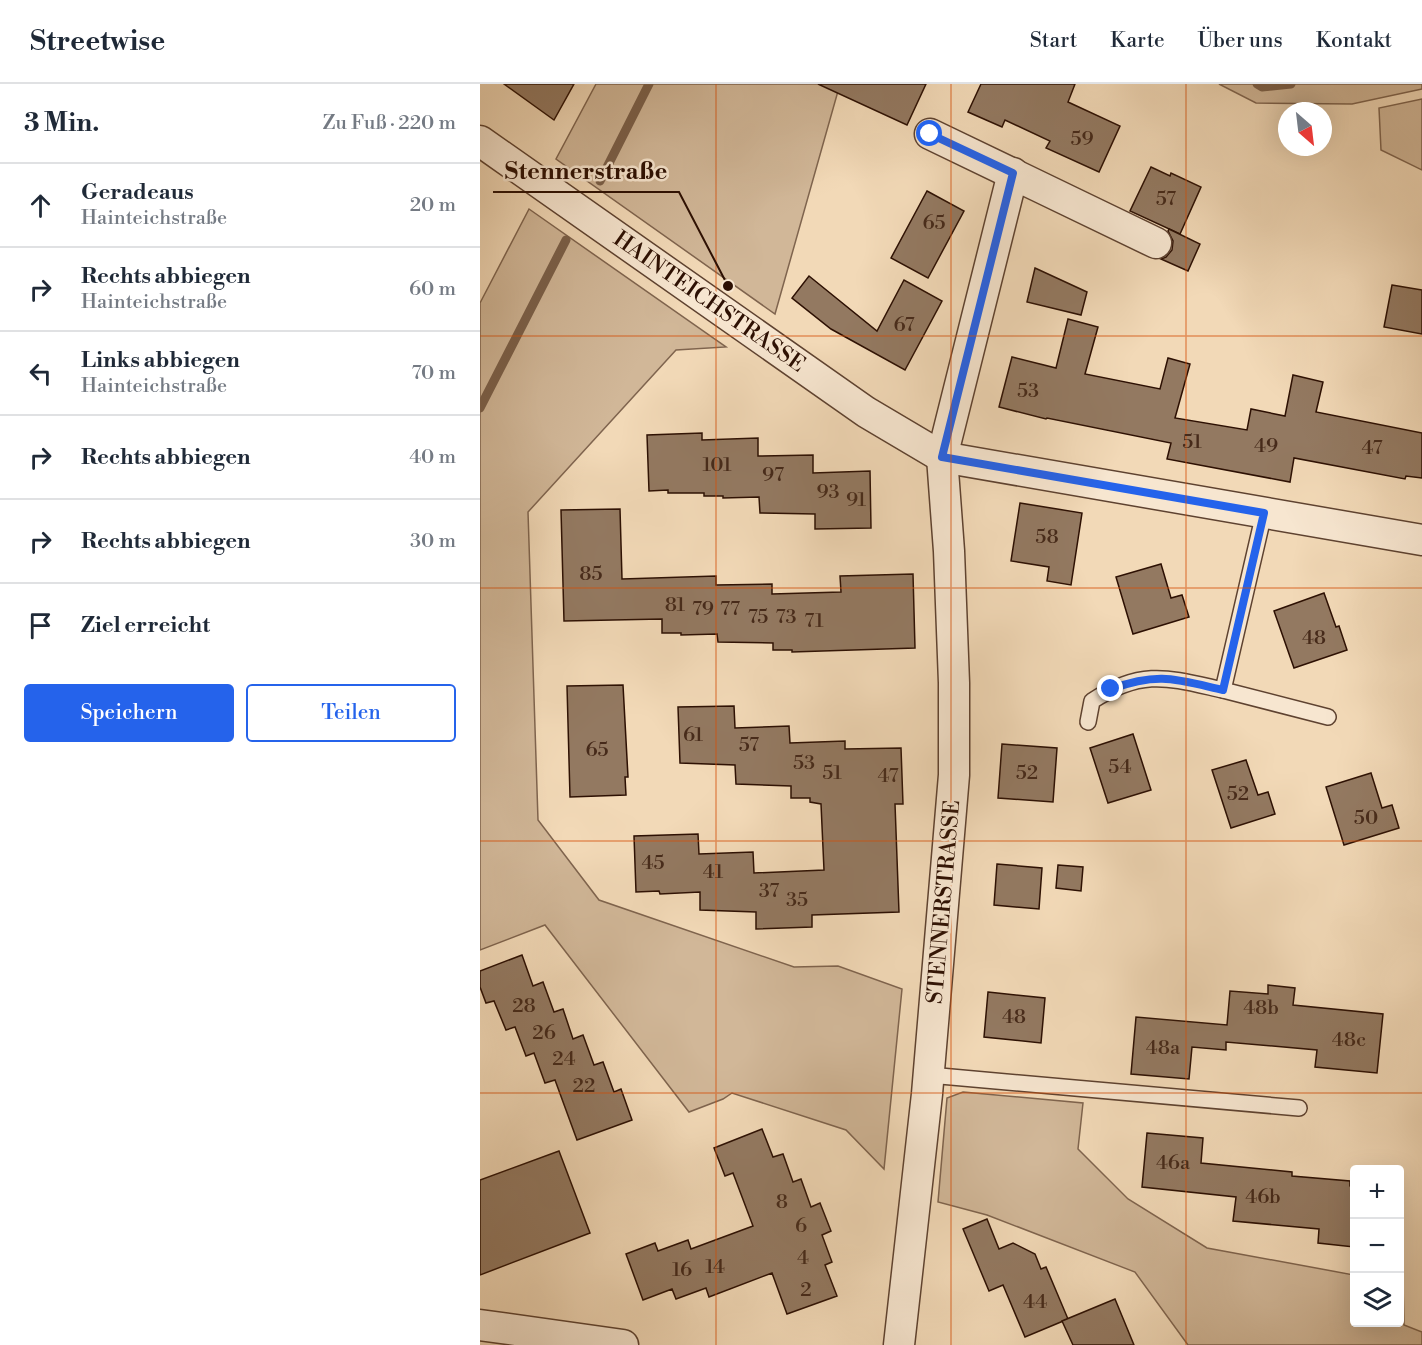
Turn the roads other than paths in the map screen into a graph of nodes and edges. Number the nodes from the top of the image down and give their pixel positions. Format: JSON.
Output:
{"nodes":[{"id":1,"x":930,"y":134,"type":"dead end"},
{"id":2,"x":480,"y":141,"type":"edge"},
{"id":3,"x":1013,"y":173,"type":"junction"},
{"id":4,"x":1156,"y":243,"type":"dead end"},
{"id":5,"x":942,"y":457,"type":"junction"},
{"id":6,"x":1264,"y":513,"type":"junction"},
{"id":7,"x":1422,"y":540,"type":"edge"},
{"id":8,"x":1223,"y":690,"type":"junction"},
{"id":9,"x":1328,"y":717,"type":"dead end"},
{"id":10,"x":1088,"y":722,"type":"dead end"},
{"id":11,"x":929,"y":1075,"type":"junction"},
{"id":12,"x":1299,"y":1108,"type":"dead end"},
{"id":13,"x":480,"y":1325,"type":"edge"},
{"id":14,"x":622,"y":1345,"type":"edge"},
{"id":15,"x":899,"y":1345,"type":"edge"}],
"edges":[{"from":1,"to":3,"type":"street"},
{"from":2,"to":5,"type":"street","name":"HAINTEICHSTRASSE"},
{"from":3,"to":4,"type":"street"},
{"from":3,"to":5,"type":"street"},
{"from":5,"to":6,"type":"street","name":"HAINTEICHSTRASSE"},
{"from":5,"to":11,"type":"street","name":"STENNERSTRASSE"},
{"from":6,"to":7,"type":"street","name":"HAINTEICHSTRASSE"},
{"from":6,"to":8,"type":"lane"},
{"from":8,"to":9,"type":"lane"},
{"from":8,"to":10,"type":"lane"},
{"from":11,"to":12,"type":"lane"},
{"from":11,"to":15,"type":"street","name":"STENNERSTRASSE"},
{"from":13,"to":14,"type":"street"}]}
